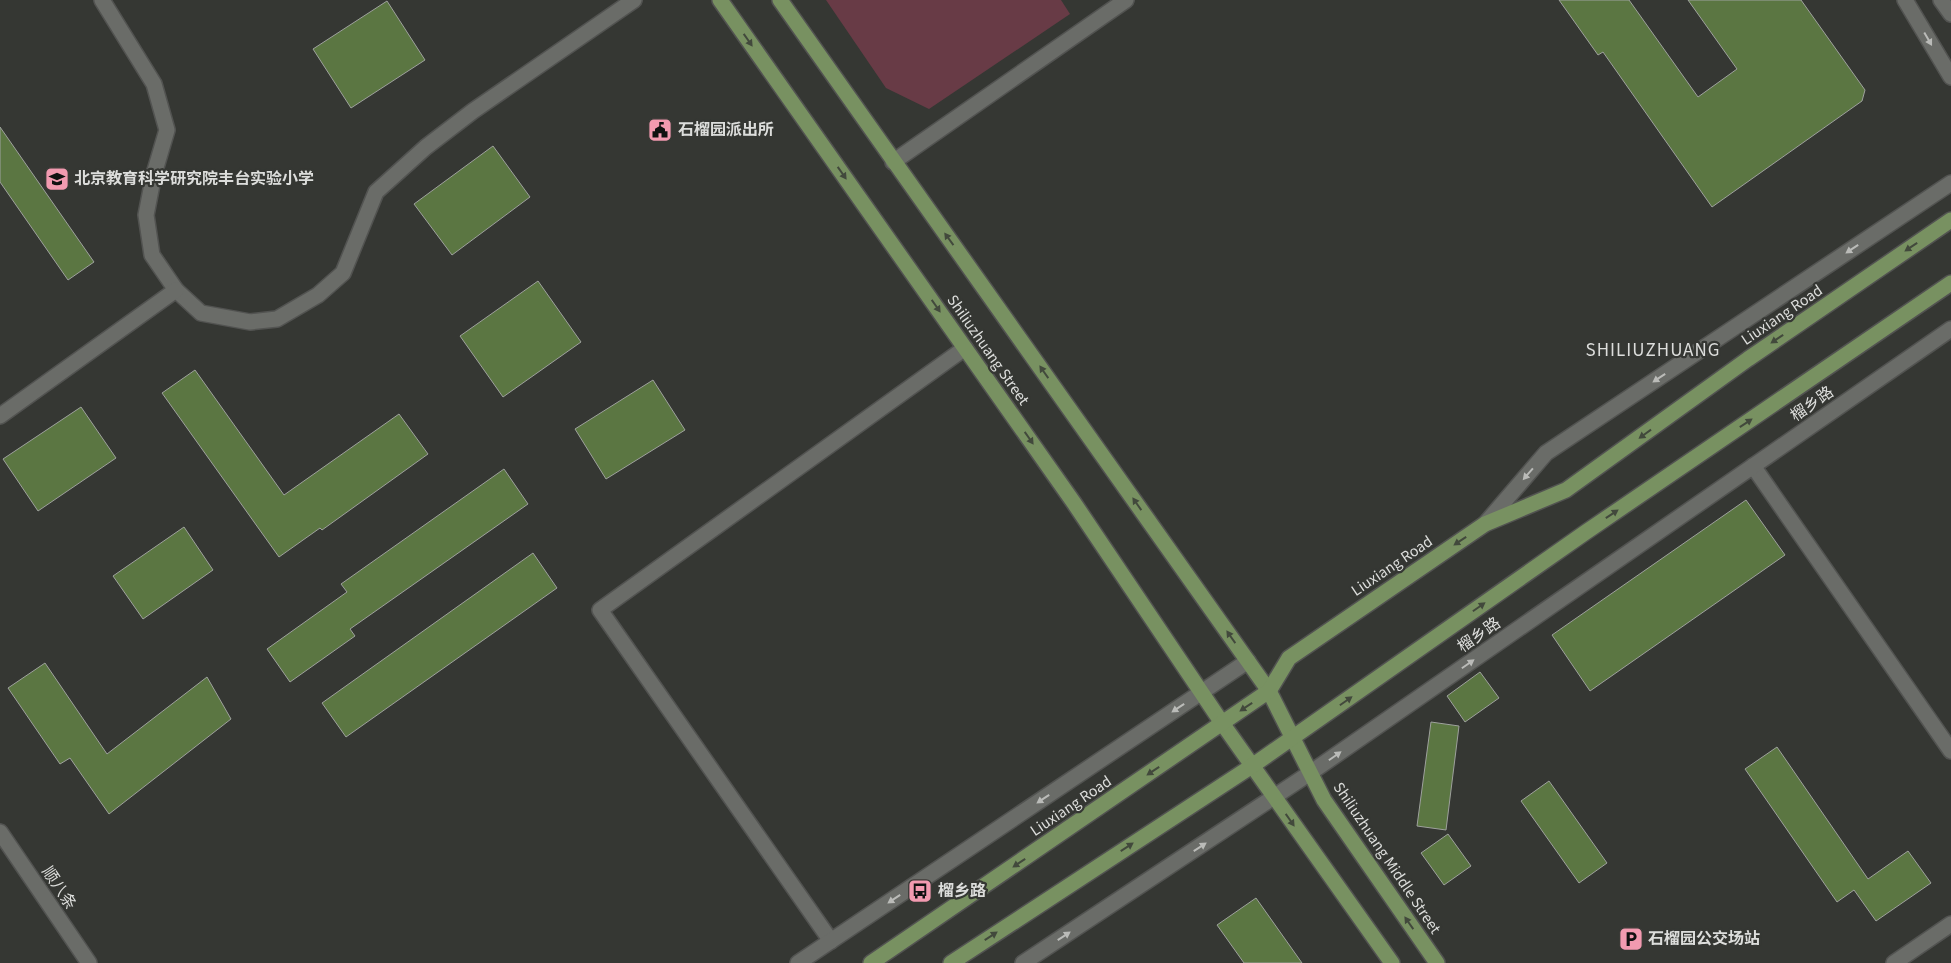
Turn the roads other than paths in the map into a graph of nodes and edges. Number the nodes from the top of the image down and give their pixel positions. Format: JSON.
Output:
{"nodes":[{"id":1,"x":102,"y":0,"type":"edge"},
{"id":2,"x":634,"y":0,"type":"edge"},
{"id":3,"x":720,"y":0,"type":"edge"},
{"id":4,"x":780,"y":0,"type":"edge"},
{"id":5,"x":1126,"y":0,"type":"edge"},
{"id":6,"x":1906,"y":0,"type":"edge"},
{"id":7,"x":1941,"y":0,"type":"edge"},
{"id":8,"x":1951,"y":14,"type":"edge"},
{"id":9,"x":1951,"y":78,"type":"edge"},
{"id":10,"x":894,"y":162,"type":"junction"},
{"id":11,"x":1951,"y":183,"type":"edge"},
{"id":12,"x":1951,"y":220,"type":"edge"},
{"id":13,"x":1951,"y":283,"type":"edge"},
{"id":14,"x":176,"y":290,"type":"junction"},
{"id":15,"x":1951,"y":329,"type":"edge"},
{"id":16,"x":965,"y":348,"type":"junction"},
{"id":17,"x":0,"y":416,"type":"edge"},
{"id":18,"x":1753,"y":466,"type":"junction"},
{"id":19,"x":1485,"y":524,"type":"junction"},
{"id":20,"x":1248,"y":662,"type":"junction"},
{"id":21,"x":1202,"y":692,"type":"junction"},
{"id":22,"x":1269,"y":692,"type":"junction"},
{"id":23,"x":1222,"y":723,"type":"junction"},
{"id":24,"x":1292,"y":739,"type":"junction"},
{"id":25,"x":1951,"y":750,"type":"edge"},
{"id":26,"x":1252,"y":766,"type":"junction"},
{"id":27,"x":1310,"y":773,"type":"junction"},
{"id":28,"x":1274,"y":798,"type":"junction"},
{"id":29,"x":0,"y":832,"type":"edge"},
{"id":30,"x":1951,"y":924,"type":"edge"},
{"id":31,"x":831,"y":941,"type":"junction"},
{"id":32,"x":89,"y":963,"type":"edge"},
{"id":33,"x":798,"y":963,"type":"edge"},
{"id":34,"x":871,"y":963,"type":"edge"},
{"id":35,"x":951,"y":963,"type":"edge"},
{"id":36,"x":1023,"y":963,"type":"edge"},
{"id":37,"x":1392,"y":963,"type":"edge"},
{"id":38,"x":1437,"y":963,"type":"edge"},
{"id":39,"x":1894,"y":963,"type":"edge"}],
"edges":[{"from":1,"to":14,"type":"street"},
{"from":2,"to":14,"type":"street"},
{"from":3,"to":16,"type":"main road","name":"Shiliuzhuang Street","one_way":true},
{"from":4,"to":10,"type":"main road","name":"Shiliuzhuang Street"},
{"from":5,"to":10,"type":"street"},
{"from":6,"to":9,"type":"street","one_way":true},
{"from":7,"to":8,"type":"street"},
{"from":20,"to":10,"type":"main road","name":"Shiliuzhuang Street","one_way":true},
{"from":11,"to":19,"type":"street","one_way":true},
{"from":12,"to":19,"type":"main road","name":"Liuxiang Road","one_way":true},
{"from":24,"to":13,"type":"main road","one_way":true},
{"from":14,"to":17,"type":"street"},
{"from":15,"to":18,"type":"street","name":"榴乡路"},
{"from":16,"to":21,"type":"main road","name":"Shiliuzhuang Street","one_way":true},
{"from":16,"to":31,"type":"street"},
{"from":18,"to":25,"type":"street"},
{"from":27,"to":18,"type":"street","name":"榴乡路","one_way":true},
{"from":19,"to":22,"type":"main road","name":"Liuxiang Road","one_way":true},
{"from":20,"to":21,"type":"street"},
{"from":20,"to":22,"type":"main road","name":"Shiliuzhuang Street"},
{"from":21,"to":23,"type":"main road","name":"Shiliuzhuang Street"},
{"from":21,"to":31,"type":"street","one_way":true},
{"from":22,"to":23,"type":"main road","name":"Liuxiang Road","one_way":true},
{"from":22,"to":24,"type":"main road","name":"Shiliuzhuang Middle Street"},
{"from":23,"to":26,"type":"main road"},
{"from":23,"to":34,"type":"main road","name":"Liuxiang Road","one_way":true},
{"from":24,"to":26,"type":"main road"},
{"from":24,"to":27,"type":"main road","name":"Shiliuzhuang Middle Street"},
{"from":26,"to":28,"type":"main road"},
{"from":35,"to":26,"type":"main road","one_way":true},
{"from":27,"to":28,"type":"street","name":"榴乡路"},
{"from":38,"to":27,"type":"main road","name":"Shiliuzhuang Middle Street","one_way":true},
{"from":36,"to":28,"type":"street","name":"榴乡路","one_way":true},
{"from":28,"to":37,"type":"main road","one_way":true},
{"from":29,"to":32,"type":"street","name":"顺八条"},
{"from":30,"to":39,"type":"street"},
{"from":31,"to":33,"type":"street"}]}
